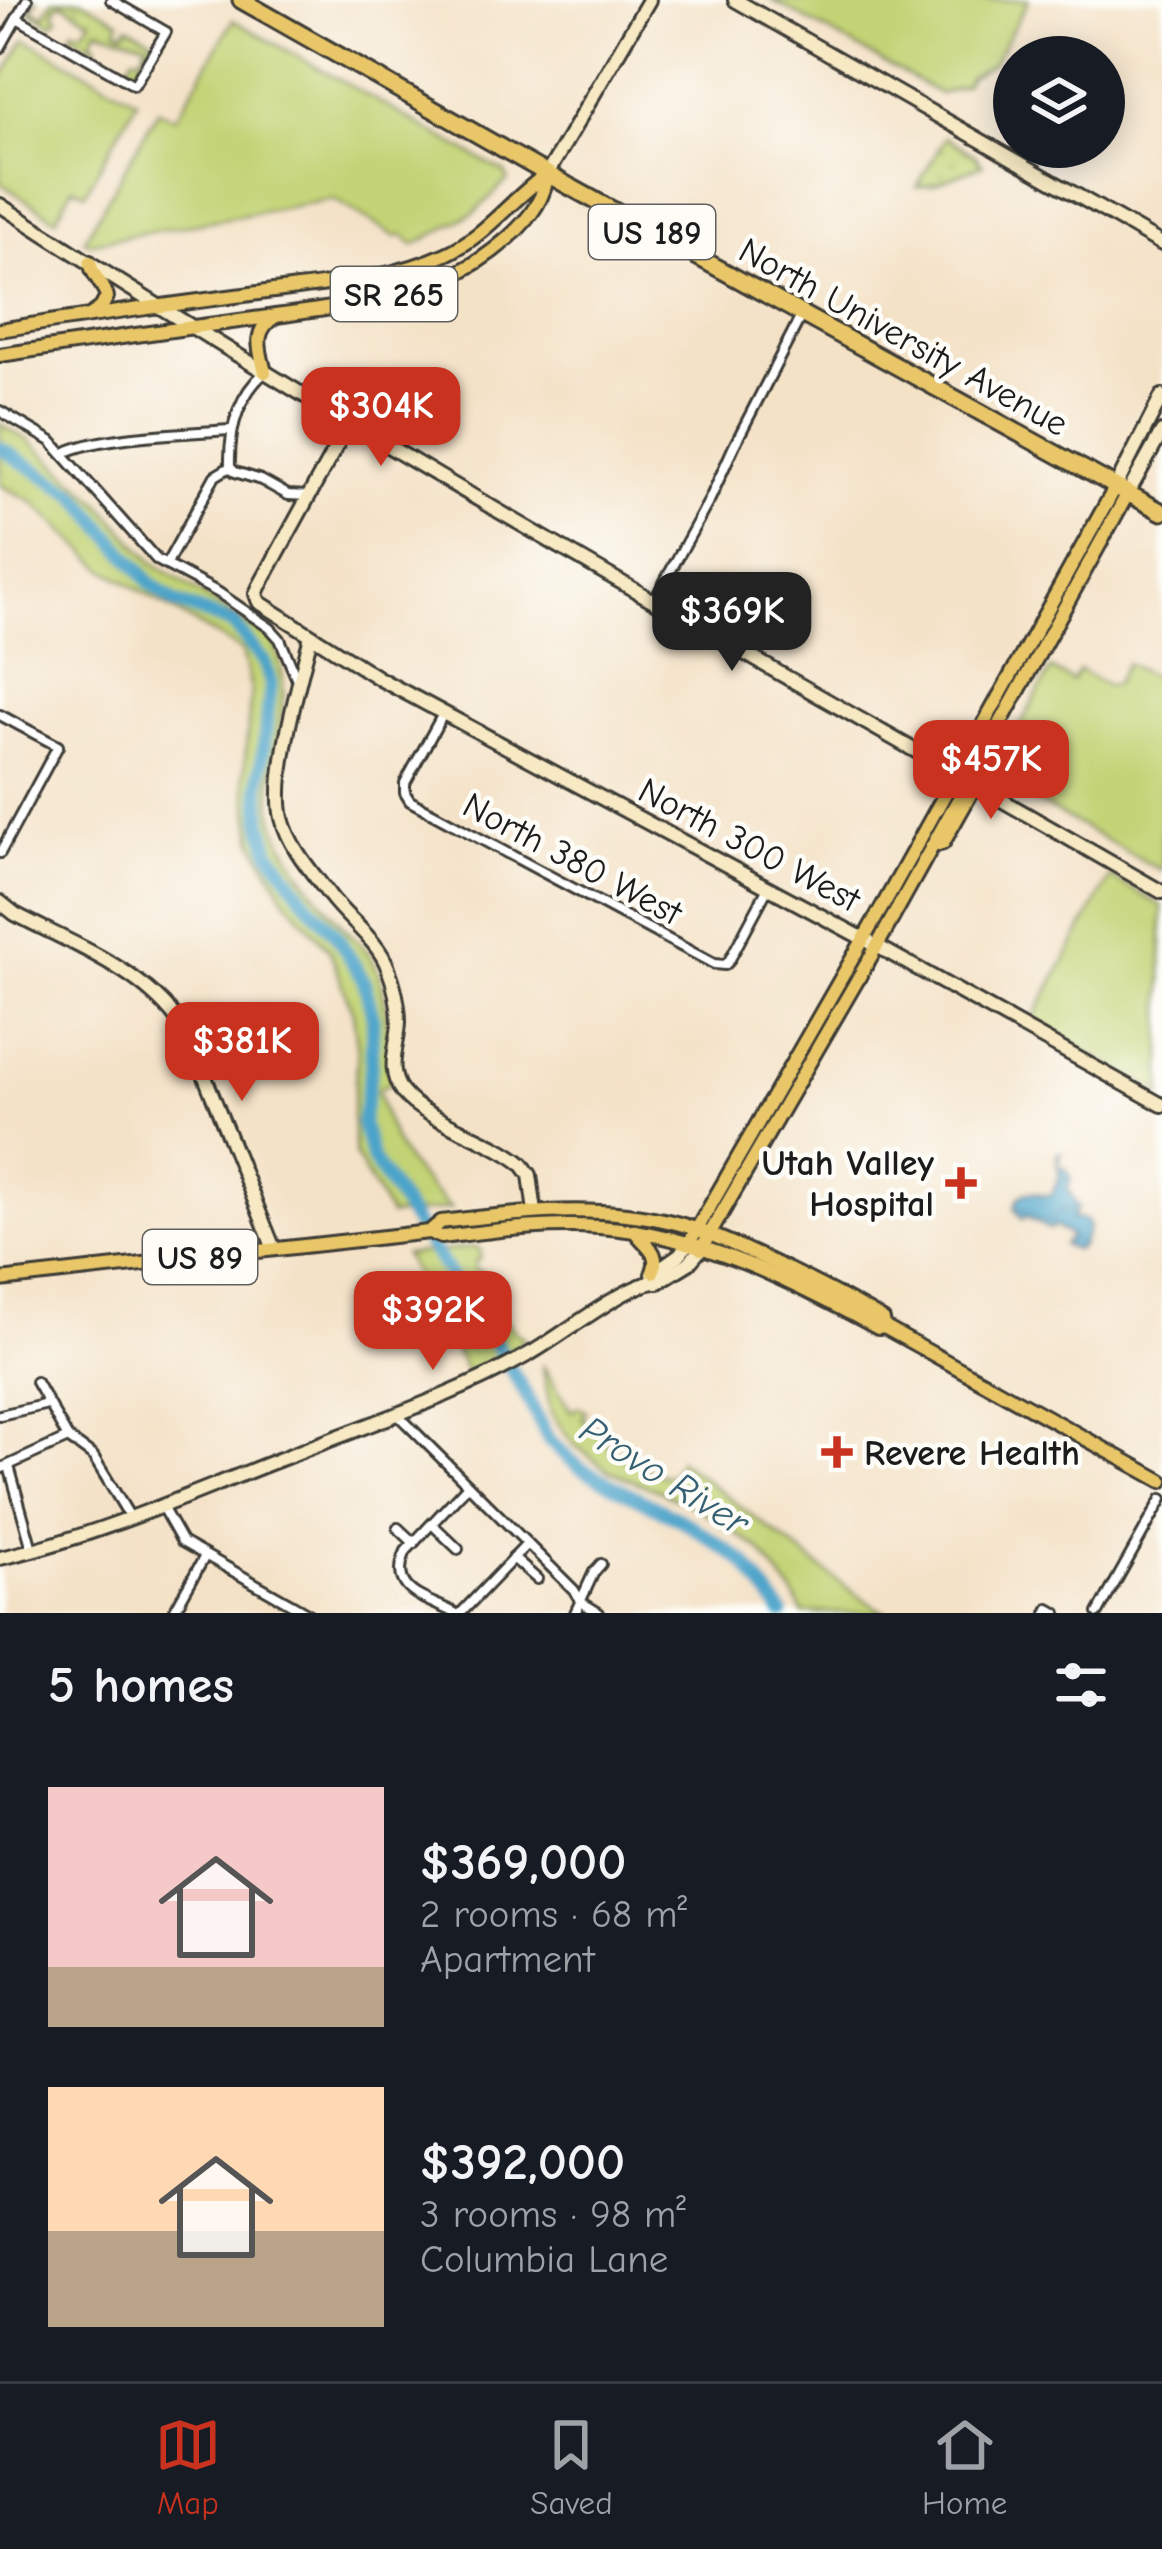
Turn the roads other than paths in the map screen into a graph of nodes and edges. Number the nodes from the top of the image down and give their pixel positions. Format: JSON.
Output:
{"nodes":[{"id":1,"x":27,"y":0,"type":"edge"},
{"id":2,"x":111,"y":0,"type":"edge"},
{"id":3,"x":241,"y":0,"type":"edge"},
{"id":4,"x":649,"y":0,"type":"edge"},
{"id":5,"x":735,"y":0,"type":"edge"},
{"id":6,"x":17,"y":18,"type":"junction"},
{"id":7,"x":0,"y":48,"type":"edge"},
{"id":8,"x":547,"y":174,"type":"junction"},
{"id":9,"x":0,"y":206,"type":"edge"},
{"id":10,"x":1162,"y":244,"type":"edge"},
{"id":11,"x":89,"y":262,"type":"junction"},
{"id":12,"x":159,"y":306,"type":"junction"},
{"id":13,"x":278,"y":315,"type":"junction"},
{"id":14,"x":802,"y":315,"type":"junction"},
{"id":15,"x":88,"y":316,"type":"junction"},
{"id":16,"x":192,"y":327,"type":"junction"},
{"id":17,"x":0,"y":329,"type":"edge"},
{"id":18,"x":0,"y":355,"type":"edge"},
{"id":19,"x":265,"y":372,"type":"junction"},
{"id":20,"x":1162,"y":396,"type":"edge"},
{"id":21,"x":0,"y":411,"type":"edge"},
{"id":22,"x":350,"y":422,"type":"junction"},
{"id":23,"x":231,"y":430,"type":"junction"},
{"id":24,"x":1162,"y":432,"type":"edge"},
{"id":25,"x":64,"y":453,"type":"junction"},
{"id":26,"x":230,"y":467,"type":"junction"},
{"id":27,"x":1122,"y":490,"type":"junction"},
{"id":28,"x":308,"y":496,"type":"junction"},
{"id":29,"x":1162,"y":512,"type":"edge"},
{"id":30,"x":166,"y":566,"type":"junction"},
{"id":31,"x":654,"y":602,"type":"junction"},
{"id":32,"x":310,"y":636,"type":"junction"},
{"id":33,"x":298,"y":683,"type":"junction"},
{"id":34,"x":443,"y":714,"type":"junction"},
{"id":35,"x":0,"y":715,"type":"edge"},
{"id":36,"x":966,"y":781,"type":"junction"},
{"id":37,"x":0,"y":853,"type":"edge"},
{"id":38,"x":768,"y":888,"type":"junction"},
{"id":39,"x":1162,"y":892,"type":"edge"},
{"id":40,"x":0,"y":906,"type":"edge"},
{"id":41,"x":862,"y":938,"type":"junction"},
{"id":42,"x":877,"y":946,"type":"junction"},
{"id":43,"x":1162,"y":1106,"type":"edge"},
{"id":44,"x":531,"y":1186,"type":"junction"},
{"id":45,"x":536,"y":1212,"type":"junction"},
{"id":46,"x":515,"y":1214,"type":"junction"},
{"id":47,"x":518,"y":1230,"type":"junction"},
{"id":48,"x":634,"y":1230,"type":"junction"},
{"id":49,"x":429,"y":1232,"type":"junction"},
{"id":50,"x":704,"y":1232,"type":"junction"},
{"id":51,"x":695,"y":1246,"type":"junction"},
{"id":52,"x":274,"y":1249,"type":"junction"},
{"id":53,"x":652,"y":1276,"type":"junction"},
{"id":54,"x":0,"y":1280,"type":"edge"},
{"id":55,"x":884,"y":1327,"type":"junction"},
{"id":56,"x":36,"y":1382,"type":"dead end"},
{"id":57,"x":48,"y":1404,"type":"junction"},
{"id":58,"x":396,"y":1413,"type":"junction"},
{"id":59,"x":0,"y":1415,"type":"edge"},
{"id":60,"x":68,"y":1438,"type":"junction"},
{"id":61,"x":4,"y":1467,"type":"edge"},
{"id":62,"x":1162,"y":1481,"type":"edge"},
{"id":63,"x":468,"y":1485,"type":"junction"},
{"id":64,"x":1162,"y":1499,"type":"edge"},
{"id":65,"x":161,"y":1505,"type":"junction"},
{"id":66,"x":130,"y":1517,"type":"junction"},
{"id":67,"x":432,"y":1524,"type":"junction"},
{"id":68,"x":398,"y":1528,"type":"dead end"},
{"id":69,"x":414,"y":1543,"type":"junction"},
{"id":70,"x":527,"y":1544,"type":"junction"},
{"id":71,"x":458,"y":1549,"type":"dead end"},
{"id":72,"x":32,"y":1551,"type":"junction"},
{"id":73,"x":205,"y":1556,"type":"junction"},
{"id":74,"x":0,"y":1558,"type":"edge"},
{"id":75,"x":513,"y":1558,"type":"junction"},
{"id":76,"x":601,"y":1564,"type":"dead end"},
{"id":77,"x":537,"y":1580,"type":"dead end"},
{"id":78,"x":580,"y":1602,"type":"junction"},
{"id":79,"x":291,"y":1609,"type":"edge"},
{"id":80,"x":462,"y":1612,"type":"edge"},
{"id":81,"x":173,"y":1613,"type":"edge"},
{"id":82,"x":307,"y":1613,"type":"edge"},
{"id":83,"x":574,"y":1613,"type":"edge"},
{"id":84,"x":599,"y":1613,"type":"edge"},
{"id":85,"x":1098,"y":1613,"type":"edge"}],
"edges":[{"from":1,"to":6,"type":"street"},
{"from":2,"to":6,"type":"street"},
{"from":3,"to":8,"type":"highway","name":"North University Avenue","number":"US 189"},
{"from":4,"to":8,"type":"main road"},
{"from":5,"to":10,"type":"main road"},
{"from":6,"to":7,"type":"street"},
{"from":8,"to":12,"type":"main road","number":"SR 265"},
{"from":8,"to":13,"type":"main road","number":"SR 265"},
{"from":8,"to":14,"type":"highway","name":"North University Avenue","number":"US 189"},
{"from":9,"to":11,"type":"main road"},
{"from":11,"to":12,"type":"main road"},
{"from":11,"to":15,"type":"main road"},
{"from":12,"to":15,"type":"main road","number":"SR 265"},
{"from":12,"to":16,"type":"main road"},
{"from":13,"to":16,"type":"main road","number":"SR 265"},
{"from":13,"to":19,"type":"main road"},
{"from":14,"to":27,"type":"highway","name":"North University Avenue","number":"US 189"},
{"from":14,"to":31,"type":"street"},
{"from":15,"to":17,"type":"main road","number":"SR 265"},
{"from":16,"to":18,"type":"main road","number":"SR 265"},
{"from":16,"to":19,"type":"main road"},
{"from":19,"to":22,"type":"main road"},
{"from":19,"to":23,"type":"street"},
{"from":20,"to":27,"type":"main road"},
{"from":21,"to":25,"type":"street"},
{"from":22,"to":28,"type":"main road"},
{"from":22,"to":31,"type":"main road"},
{"from":23,"to":25,"type":"street"},
{"from":23,"to":26,"type":"street"},
{"from":24,"to":27,"type":"main road"},
{"from":25,"to":30,"type":"street"},
{"from":26,"to":28,"type":"street"},
{"from":26,"to":30,"type":"street"},
{"from":27,"to":29,"type":"highway","name":"North University Avenue","number":"US 189"},
{"from":27,"to":36,"type":"main road"},
{"from":27,"to":36,"type":"main road"},
{"from":28,"to":32,"type":"main road","name":"North 300 West"},
{"from":30,"to":33,"type":"street"},
{"from":31,"to":36,"type":"main road"},
{"from":32,"to":33,"type":"main road"},
{"from":32,"to":34,"type":"main road","name":"North 300 West"},
{"from":33,"to":44,"type":"main road"},
{"from":34,"to":38,"type":"main road","name":"North 300 West"},
{"from":34,"to":38,"type":"street","name":"North 380 West"},
{"from":35,"to":37,"type":"street"},
{"from":36,"to":39,"type":"main road"},
{"from":36,"to":41,"type":"main road"},
{"from":36,"to":42,"type":"main road"},
{"from":38,"to":41,"type":"main road","name":"North 300 West"},
{"from":40,"to":52,"type":"main road"},
{"from":41,"to":42,"type":"main road","name":"North 300 West"},
{"from":41,"to":50,"type":"main road"},
{"from":42,"to":43,"type":"main road","name":"North 300 West"},
{"from":42,"to":50,"type":"main road"},
{"from":44,"to":45,"type":"main road"},
{"from":44,"to":46,"type":"main road"},
{"from":45,"to":46,"type":"main road","number":"US 89"},
{"from":45,"to":47,"type":"main road"},
{"from":45,"to":50,"type":"main road","number":"US 89"},
{"from":46,"to":49,"type":"main road","number":"US 89"},
{"from":47,"to":48,"type":"main road","number":"US 89"},
{"from":47,"to":49,"type":"main road","number":"US 89"},
{"from":48,"to":51,"type":"main road","number":"US 89"},
{"from":48,"to":53,"type":"main road"},
{"from":49,"to":52,"type":"main road","number":"US 89"},
{"from":50,"to":51,"type":"main road"},
{"from":50,"to":55,"type":"main road","number":"US 89"},
{"from":51,"to":53,"type":"main road"},
{"from":51,"to":55,"type":"main road","number":"US 89"},
{"from":52,"to":54,"type":"main road","number":"US 89"},
{"from":53,"to":58,"type":"main road"},
{"from":55,"to":62,"type":"main road","number":"US 89"},
{"from":56,"to":57,"type":"street"},
{"from":57,"to":59,"type":"street"},
{"from":57,"to":60,"type":"street"},
{"from":58,"to":63,"type":"street"},
{"from":58,"to":65,"type":"main road"},
{"from":60,"to":61,"type":"street"},
{"from":60,"to":66,"type":"street"},
{"from":61,"to":72,"type":"street"},
{"from":63,"to":67,"type":"street"},
{"from":63,"to":70,"type":"street"},
{"from":64,"to":85,"type":"street"},
{"from":65,"to":66,"type":"main road"},
{"from":65,"to":73,"type":"street"},
{"from":66,"to":72,"type":"main road"},
{"from":67,"to":69,"type":"street"},
{"from":67,"to":71,"type":"street"},
{"from":68,"to":69,"type":"street"},
{"from":69,"to":80,"type":"street"},
{"from":70,"to":75,"type":"street"},
{"from":70,"to":78,"type":"street"},
{"from":72,"to":74,"type":"main road"},
{"from":73,"to":79,"type":"street"},
{"from":73,"to":81,"type":"street"},
{"from":75,"to":77,"type":"street"},
{"from":75,"to":80,"type":"street"},
{"from":76,"to":78,"type":"street"},
{"from":78,"to":83,"type":"street"},
{"from":78,"to":84,"type":"street"},
{"from":79,"to":82,"type":"street"}]}
